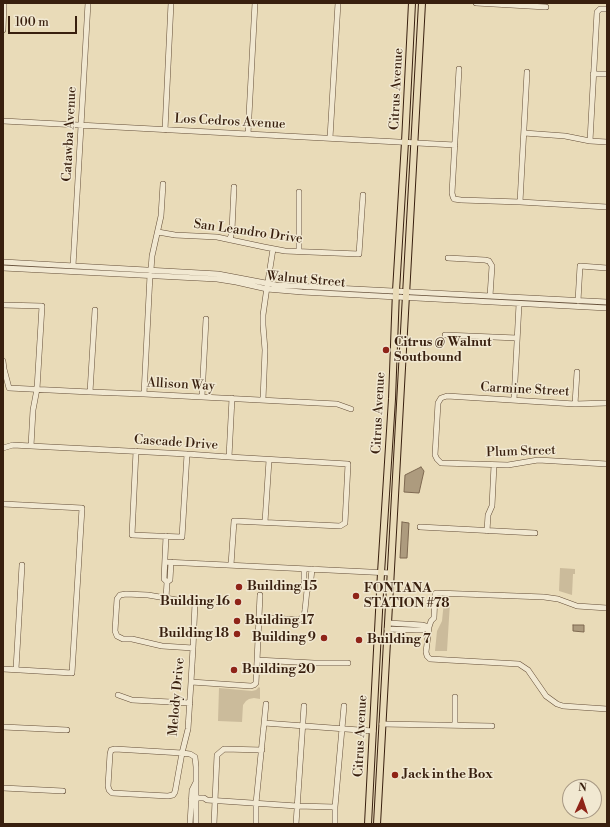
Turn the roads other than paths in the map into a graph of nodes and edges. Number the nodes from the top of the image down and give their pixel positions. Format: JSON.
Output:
{"nodes":[{"id":1,"x":4,"y":3,"type":"edge"},
{"id":2,"x":88,"y":3,"type":"edge"},
{"id":3,"x":171,"y":3,"type":"edge"},
{"id":4,"x":254,"y":3,"type":"edge"},
{"id":5,"x":338,"y":3,"type":"edge"},
{"id":6,"x":412,"y":3,"type":"edge"},
{"id":7,"x":422,"y":3,"type":"edge"},
{"id":8,"x":476,"y":3,"type":"edge"},
{"id":9,"x":546,"y":7,"type":"dead end"},
{"id":10,"x":607,"y":9,"type":"edge"},
{"id":11,"x":3,"y":30,"type":"edge"},
{"id":12,"x":459,"y":69,"type":"dead end"},
{"id":13,"x":527,"y":72,"type":"dead end"},
{"id":14,"x":593,"y":74,"type":"junction"},
{"id":15,"x":607,"y":74,"type":"edge"},
{"id":16,"x":3,"y":121,"type":"edge"},
{"id":17,"x":81,"y":125,"type":"junction"},
{"id":18,"x":164,"y":130,"type":"junction"},
{"id":19,"x":524,"y":133,"type":"junction"},
{"id":20,"x":248,"y":134,"type":"junction"},
{"id":21,"x":330,"y":138,"type":"junction"},
{"id":22,"x":590,"y":141,"type":"junction"},
{"id":23,"x":405,"y":142,"type":"junction"},
{"id":24,"x":607,"y":142,"type":"edge"},
{"id":25,"x":413,"y":143,"type":"junction"},
{"id":26,"x":455,"y":145,"type":"junction"},
{"id":27,"x":163,"y":184,"type":"dead end"},
{"id":28,"x":234,"y":187,"type":"dead end"},
{"id":29,"x":299,"y":192,"type":"dead end"},
{"id":30,"x":363,"y":195,"type":"dead end"},
{"id":31,"x":520,"y":202,"type":"junction"},
{"id":32,"x":607,"y":207,"type":"edge"},
{"id":33,"x":158,"y":232,"type":"junction"},
{"id":34,"x":230,"y":240,"type":"junction"},
{"id":35,"x":273,"y":249,"type":"junction"},
{"id":36,"x":299,"y":251,"type":"junction"},
{"id":37,"x":448,"y":258,"type":"dead end"},
{"id":38,"x":3,"y":262,"type":"edge"},
{"id":39,"x":74,"y":266,"type":"junction"},
{"id":40,"x":3,"y":268,"type":"edge"},
{"id":41,"x":607,"y":268,"type":"edge"},
{"id":42,"x":151,"y":273,"type":"junction"},
{"id":43,"x":267,"y":286,"type":"junction"},
{"id":44,"x":396,"y":294,"type":"junction"},
{"id":45,"x":405,"y":295,"type":"junction"},
{"id":46,"x":490,"y":296,"type":"junction"},
{"id":47,"x":578,"y":301,"type":"junction"},
{"id":48,"x":607,"y":302,"type":"edge"},
{"id":49,"x":520,"y":304,"type":"junction"},
{"id":50,"x":3,"y":305,"type":"edge"},
{"id":51,"x":607,"y":308,"type":"edge"},
{"id":52,"x":95,"y":310,"type":"dead end"},
{"id":53,"x":206,"y":319,"type":"dead end"},
{"id":54,"x":445,"y":335,"type":"dead end"},
{"id":55,"x":517,"y":338,"type":"junction"},
{"id":56,"x":3,"y":361,"type":"edge"},
{"id":57,"x":577,"y":372,"type":"dead end"},
{"id":58,"x":37,"y":389,"type":"junction"},
{"id":59,"x":90,"y":392,"type":"junction"},
{"id":60,"x":144,"y":394,"type":"junction"},
{"id":61,"x":202,"y":396,"type":"junction"},
{"id":62,"x":232,"y":398,"type":"junction"},
{"id":63,"x":263,"y":400,"type":"junction"},
{"id":64,"x":514,"y":400,"type":"junction"},
{"id":65,"x":607,"y":403,"type":"edge"},
{"id":66,"x":575,"y":404,"type":"junction"},
{"id":67,"x":351,"y":409,"type":"dead end"},
{"id":68,"x":32,"y":446,"type":"junction"},
{"id":69,"x":3,"y":448,"type":"edge"},
{"id":70,"x":136,"y":451,"type":"junction"},
{"id":71,"x":187,"y":454,"type":"junction"},
{"id":72,"x":229,"y":458,"type":"junction"},
{"id":73,"x":437,"y":459,"type":"joint"},
{"id":74,"x":269,"y":460,"type":"junction"},
{"id":75,"x":607,"y":464,"type":"edge"},
{"id":76,"x":494,"y":465,"type":"junction"},
{"id":77,"x":3,"y":504,"type":"edge"},
{"id":78,"x":265,"y":522,"type":"junction"},
{"id":79,"x":420,"y":527,"type":"dead end"},
{"id":80,"x":487,"y":531,"type":"junction"},
{"id":81,"x":535,"y":533,"type":"dead end"},
{"id":82,"x":166,"y":536,"type":"junction"},
{"id":83,"x":164,"y":562,"type":"junction"},
{"id":84,"x":171,"y":562,"type":"junction"},
{"id":85,"x":22,"y":565,"type":"dead end"},
{"id":86,"x":231,"y":565,"type":"junction"},
{"id":87,"x":304,"y":569,"type":"junction"},
{"id":88,"x":312,"y":569,"type":"junction"},
{"id":89,"x":381,"y":573,"type":"junction"},
{"id":90,"x":390,"y":573,"type":"junction"},
{"id":91,"x":167,"y":582,"type":"junction"},
{"id":92,"x":307,"y":591,"type":"junction"},
{"id":93,"x":260,"y":595,"type":"dead end"},
{"id":94,"x":166,"y":598,"type":"junction"},
{"id":95,"x":607,"y":608,"type":"edge"},
{"id":96,"x":259,"y":617,"type":"junction"},
{"id":97,"x":387,"y":626,"type":"junction"},
{"id":98,"x":428,"y":627,"type":"junction"},
{"id":99,"x":193,"y":648,"type":"junction"},
{"id":100,"x":257,"y":660,"type":"junction"},
{"id":101,"x":348,"y":663,"type":"dead end"},
{"id":102,"x":3,"y":669,"type":"edge"},
{"id":103,"x":16,"y":669,"type":"junction"},
{"id":104,"x":191,"y":682,"type":"junction"},
{"id":105,"x":118,"y":695,"type":"dead end"},
{"id":106,"x":455,"y":697,"type":"dead end"},
{"id":107,"x":190,"y":703,"type":"junction"},
{"id":108,"x":266,"y":704,"type":"dead end"},
{"id":109,"x":304,"y":706,"type":"dead end"},
{"id":110,"x":344,"y":706,"type":"dead end"},
{"id":111,"x":607,"y":709,"type":"edge"},
{"id":112,"x":264,"y":723,"type":"junction"},
{"id":113,"x":382,"y":724,"type":"junction"},
{"id":114,"x":303,"y":725,"type":"junction"},
{"id":115,"x":454,"y":726,"type":"junction"},
{"id":116,"x":492,"y":726,"type":"dead end"},
{"id":117,"x":3,"y":727,"type":"edge"},
{"id":118,"x":342,"y":728,"type":"junction"},
{"id":119,"x":67,"y":730,"type":"dead end"},
{"id":120,"x":373,"y":731,"type":"junction"},
{"id":121,"x":262,"y":750,"type":"junction"},
{"id":122,"x":182,"y":753,"type":"junction"},
{"id":123,"x":3,"y":788,"type":"edge"},
{"id":124,"x":63,"y":791,"type":"dead end"},
{"id":125,"x":195,"y":800,"type":"junction"},
{"id":126,"x":215,"y":801,"type":"junction"},
{"id":127,"x":256,"y":803,"type":"junction"},
{"id":128,"x":297,"y":806,"type":"junction"},
{"id":129,"x":335,"y":807,"type":"junction"},
{"id":130,"x":190,"y":824,"type":"edge"},
{"id":131,"x":196,"y":824,"type":"edge"},
{"id":132,"x":214,"y":824,"type":"edge"},
{"id":133,"x":256,"y":824,"type":"edge"},
{"id":134,"x":296,"y":824,"type":"edge"},
{"id":135,"x":335,"y":824,"type":"edge"},
{"id":136,"x":368,"y":824,"type":"edge"},
{"id":137,"x":377,"y":824,"type":"edge"}],
"edges":[{"from":1,"to":11,"type":"street"},
{"from":2,"to":17,"type":"street","name":"Catawba Avenue"},
{"from":3,"to":18,"type":"street"},
{"from":4,"to":20,"type":"street"},
{"from":5,"to":21,"type":"street"},
{"from":6,"to":23,"type":"main road","name":"Citrus Avenue"},
{"from":7,"to":25,"type":"main road","name":"Citrus Avenue"},
{"from":8,"to":9,"type":"street"},
{"from":10,"to":14,"type":"street"},
{"from":12,"to":26,"type":"street"},
{"from":13,"to":19,"type":"street"},
{"from":14,"to":15,"type":"street"},
{"from":14,"to":22,"type":"street"},
{"from":16,"to":17,"type":"street","name":"Los Cedros Avenue"},
{"from":17,"to":18,"type":"street","name":"Los Cedros Avenue"},
{"from":17,"to":39,"type":"street","name":"Catawba Avenue"},
{"from":18,"to":20,"type":"street","name":"Los Cedros Avenue"},
{"from":19,"to":22,"type":"street"},
{"from":19,"to":31,"type":"street"},
{"from":20,"to":21,"type":"street","name":"Los Cedros Avenue"},
{"from":21,"to":23,"type":"street","name":"Los Cedros Avenue"},
{"from":22,"to":24,"type":"street"},
{"from":23,"to":25,"type":"street","name":"Los Cedros Avenue"},
{"from":23,"to":44,"type":"main road","name":"Citrus Avenue"},
{"from":25,"to":26,"type":"street","name":"Los Cedros Avenue"},
{"from":25,"to":45,"type":"main road","name":"Citrus Avenue"},
{"from":26,"to":31,"type":"street"},
{"from":27,"to":33,"type":"street"},
{"from":28,"to":34,"type":"street"},
{"from":29,"to":36,"type":"street"},
{"from":30,"to":36,"type":"street","name":"San Leandro Drive"},
{"from":31,"to":32,"type":"street"},
{"from":33,"to":34,"type":"street","name":"San Leandro Drive"},
{"from":33,"to":42,"type":"street"},
{"from":34,"to":35,"type":"street","name":"San Leandro Drive"},
{"from":35,"to":36,"type":"street","name":"San Leandro Drive"},
{"from":35,"to":43,"type":"street"},
{"from":37,"to":46,"type":"street"},
{"from":38,"to":39,"type":"street","name":"Walnut Street"},
{"from":39,"to":42,"type":"street","name":"Walnut Street"},
{"from":40,"to":42,"type":"street","name":"Walnut Street"},
{"from":41,"to":47,"type":"street"},
{"from":42,"to":43,"type":"street","name":"Walnut Street"},
{"from":42,"to":60,"type":"street"},
{"from":43,"to":44,"type":"street","name":"Walnut Street"},
{"from":43,"to":63,"type":"street"},
{"from":44,"to":45,"type":"street","name":"Walnut Street"},
{"from":44,"to":89,"type":"main road","name":"Citrus Avenue"},
{"from":45,"to":46,"type":"street","name":"Walnut Street"},
{"from":45,"to":49,"type":"street","name":"Walnut Street"},
{"from":45,"to":90,"type":"main road","name":"Citrus Avenue"},
{"from":46,"to":47,"type":"street","name":"Walnut Street"},
{"from":47,"to":48,"type":"street","name":"Walnut Street"},
{"from":49,"to":51,"type":"street","name":"Walnut Street"},
{"from":49,"to":55,"type":"street"},
{"from":50,"to":58,"type":"street"},
{"from":52,"to":59,"type":"street"},
{"from":53,"to":61,"type":"street"},
{"from":54,"to":55,"type":"street"},
{"from":55,"to":64,"type":"street"},
{"from":56,"to":58,"type":"street","name":"Allison Way"},
{"from":57,"to":66,"type":"street"},
{"from":58,"to":59,"type":"street","name":"Allison Way"},
{"from":58,"to":68,"type":"street"},
{"from":59,"to":60,"type":"street","name":"Allison Way"},
{"from":60,"to":61,"type":"street","name":"Allison Way"},
{"from":61,"to":62,"type":"street","name":"Allison Way"},
{"from":62,"to":63,"type":"street","name":"Allison Way"},
{"from":62,"to":72,"type":"street"},
{"from":63,"to":67,"type":"street","name":"Allison Way"},
{"from":64,"to":66,"type":"street","name":"Carmine Street"},
{"from":64,"to":73,"type":"street","name":"Carmine Street"},
{"from":65,"to":66,"type":"street","name":"Carmine Street"},
{"from":68,"to":69,"type":"street","name":"Cascade Drive"},
{"from":68,"to":70,"type":"street","name":"Cascade Drive"},
{"from":70,"to":71,"type":"street","name":"Cascade Drive"},
{"from":70,"to":82,"type":"street"},
{"from":71,"to":72,"type":"street","name":"Cascade Drive"},
{"from":71,"to":82,"type":"street"},
{"from":72,"to":74,"type":"street","name":"Cascade Drive"},
{"from":73,"to":76,"type":"street","name":"Plum Street"},
{"from":74,"to":78,"type":"street"},
{"from":74,"to":78,"type":"street","name":"Cascade Drive"},
{"from":75,"to":76,"type":"street","name":"Plum Street"},
{"from":76,"to":80,"type":"street"},
{"from":77,"to":103,"type":"street"},
{"from":78,"to":86,"type":"street"},
{"from":79,"to":80,"type":"street"},
{"from":80,"to":81,"type":"street"},
{"from":82,"to":83,"type":"street"},
{"from":83,"to":84,"type":"street"},
{"from":83,"to":91,"type":"street"},
{"from":84,"to":86,"type":"street"},
{"from":84,"to":91,"type":"street"},
{"from":85,"to":103,"type":"street"},
{"from":86,"to":87,"type":"street"},
{"from":87,"to":88,"type":"street"},
{"from":87,"to":92,"type":"street"},
{"from":88,"to":89,"type":"street"},
{"from":88,"to":92,"type":"street"},
{"from":89,"to":90,"type":"street"},
{"from":89,"to":120,"type":"main road","name":"Citrus Avenue"},
{"from":90,"to":97,"type":"main road","name":"Citrus Avenue"},
{"from":91,"to":94,"type":"street"},
{"from":92,"to":96,"type":"street"},
{"from":93,"to":96,"type":"street"},
{"from":94,"to":99,"type":"street","name":"Melody Drive"},
{"from":94,"to":99,"type":"street"},
{"from":95,"to":98,"type":"street"},
{"from":96,"to":100,"type":"street"},
{"from":97,"to":98,"type":"street"},
{"from":97,"to":113,"type":"main road","name":"Citrus Avenue"},
{"from":98,"to":111,"type":"street"},
{"from":99,"to":104,"type":"street","name":"Melody Drive"},
{"from":100,"to":101,"type":"street"},
{"from":100,"to":104,"type":"street"},
{"from":102,"to":103,"type":"street"},
{"from":104,"to":107,"type":"street","name":"Melody Drive"},
{"from":105,"to":107,"type":"street"},
{"from":106,"to":115,"type":"street"},
{"from":107,"to":122,"type":"street","name":"Melody Drive"},
{"from":108,"to":112,"type":"street"},
{"from":109,"to":114,"type":"street"},
{"from":110,"to":118,"type":"street"},
{"from":112,"to":114,"type":"street"},
{"from":112,"to":121,"type":"street"},
{"from":113,"to":115,"type":"street"},
{"from":113,"to":137,"type":"main road","name":"Citrus Avenue"},
{"from":114,"to":118,"type":"street"},
{"from":114,"to":128,"type":"street"},
{"from":115,"to":116,"type":"street"},
{"from":117,"to":119,"type":"street"},
{"from":118,"to":120,"type":"street"},
{"from":118,"to":129,"type":"street"},
{"from":120,"to":136,"type":"main road","name":"Citrus Avenue"},
{"from":121,"to":126,"type":"street"},
{"from":121,"to":127,"type":"street"},
{"from":122,"to":122,"type":"street","name":"Melody Drive"},
{"from":122,"to":125,"type":"street"},
{"from":123,"to":124,"type":"street"},
{"from":125,"to":126,"type":"street"},
{"from":125,"to":130,"type":"street"},
{"from":125,"to":131,"type":"street"},
{"from":126,"to":127,"type":"street"},
{"from":126,"to":132,"type":"street"},
{"from":127,"to":128,"type":"street"},
{"from":127,"to":133,"type":"street"},
{"from":128,"to":129,"type":"street"},
{"from":128,"to":134,"type":"street"},
{"from":129,"to":135,"type":"street"}]}
